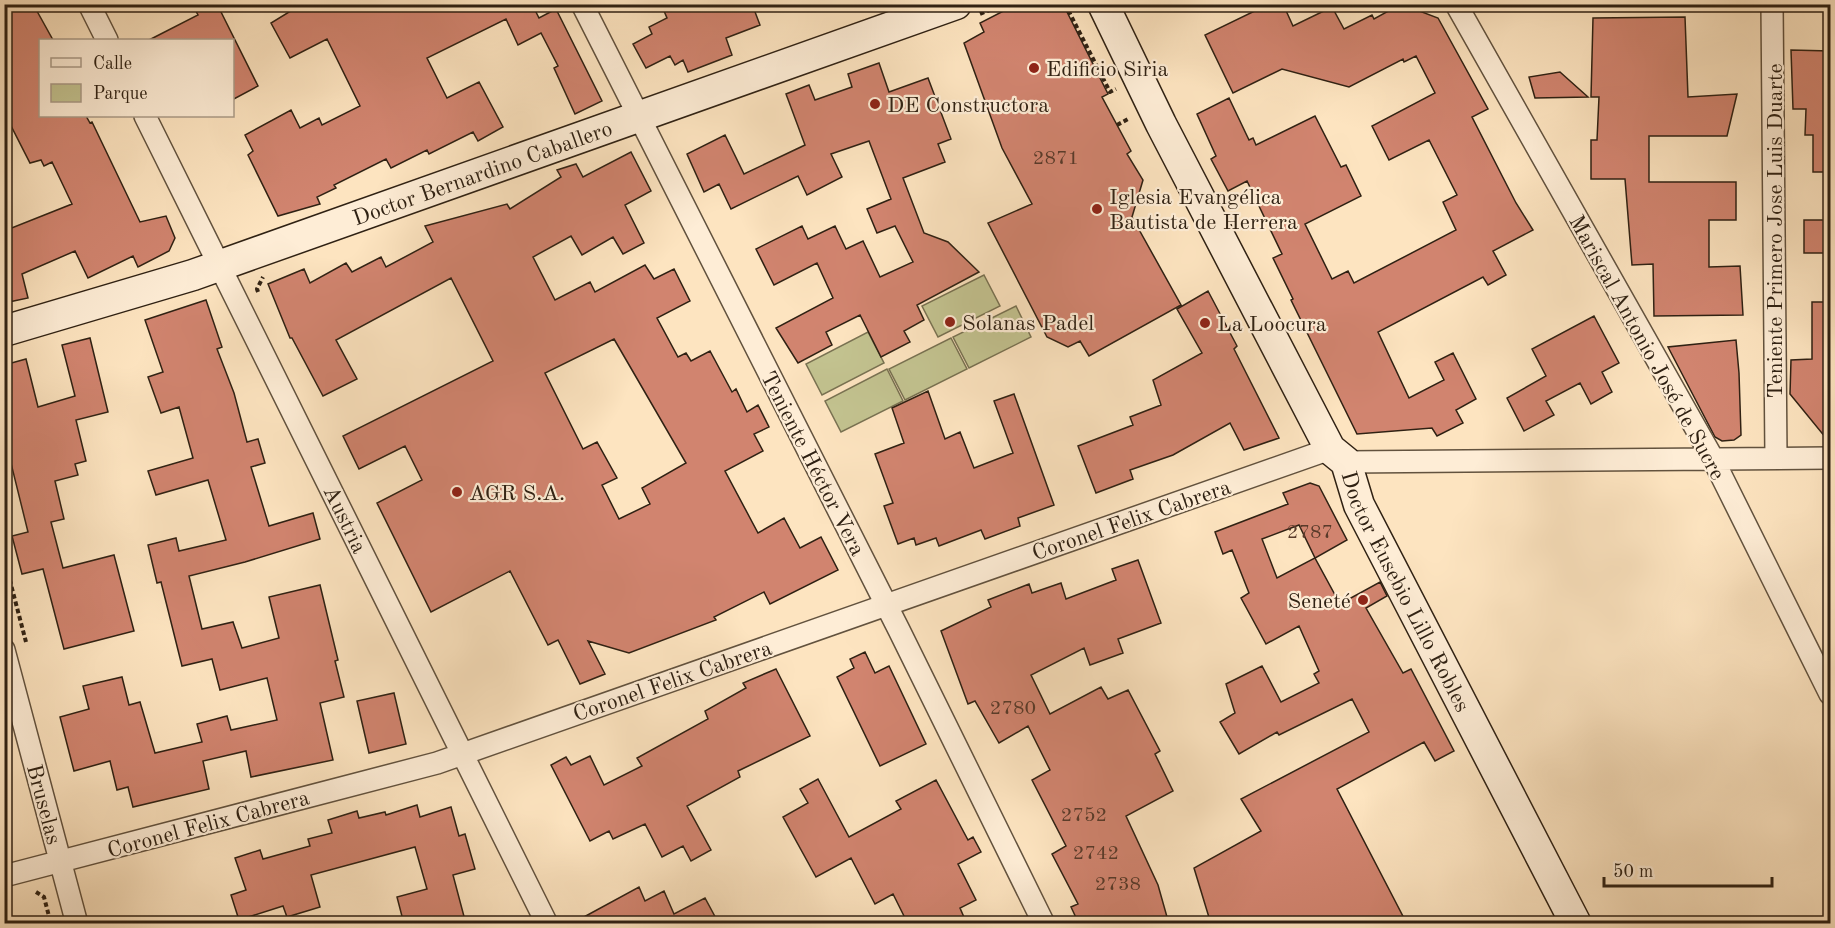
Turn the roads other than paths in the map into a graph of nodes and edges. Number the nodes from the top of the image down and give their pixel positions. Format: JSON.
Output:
{"nodes":[{"id":1,"x":89,"y":4,"type":"edge"},
{"id":2,"x":582,"y":4,"type":"edge"},
{"id":3,"x":1103,"y":4,"type":"edge"},
{"id":4,"x":1456,"y":4,"type":"edge"},
{"id":5,"x":1772,"y":4,"type":"edge"},
{"id":6,"x":964,"y":11,"type":"edge"},
{"id":7,"x":106,"y":39,"type":"edge"},
{"id":8,"x":146,"y":117,"type":"edge"},
{"id":9,"x":639,"y":117,"type":"junction"},
{"id":10,"x":220,"y":266,"type":"junction"},
{"id":11,"x":4,"y":331,"type":"edge"},
{"id":12,"x":1338,"y":456,"type":"junction"},
{"id":13,"x":1712,"y":457,"type":"junction"},
{"id":14,"x":1776,"y":458,"type":"junction"},
{"id":15,"x":1830,"y":458,"type":"edge"},
{"id":16,"x":887,"y":605,"type":"junction"},
{"id":17,"x":4,"y":650,"type":"edge"},
{"id":18,"x":1830,"y":694,"type":"edge"},
{"id":19,"x":463,"y":754,"type":"junction"},
{"id":20,"x":60,"y":862,"type":"junction"},
{"id":21,"x":4,"y":876,"type":"edge"},
{"id":22,"x":77,"y":924,"type":"edge"},
{"id":23,"x":547,"y":924,"type":"edge"},
{"id":24,"x":1044,"y":924,"type":"edge"},
{"id":25,"x":1576,"y":924,"type":"edge"}],
"edges":[{"from":1,"to":7,"type":"street"},
{"from":2,"to":9,"type":"street","name":"Teniente Héctor Vera"},
{"from":3,"to":12,"type":"main road","name":"Doctor Eusebio Lillo Robles"},
{"from":4,"to":13,"type":"street","name":"Mariscal Antonio José de Sucre"},
{"from":5,"to":14,"type":"street","name":"Teniente Primero Jose Luis Duarte"},
{"from":6,"to":9,"type":"main road","name":"Doctor Bernardino Caballero"},
{"from":8,"to":10,"type":"street","name":"Austria"},
{"from":9,"to":10,"type":"main road","name":"Doctor Bernardino Caballero"},
{"from":9,"to":16,"type":"street","name":"Teniente Héctor Vera"},
{"from":10,"to":11,"type":"main road","name":"Doctor Bernardino Caballero"},
{"from":10,"to":19,"type":"street","name":"Austria"},
{"from":12,"to":13,"type":"street","name":"Coronel Felix Cabrera"},
{"from":12,"to":16,"type":"street","name":"Coronel Felix Cabrera"},
{"from":12,"to":25,"type":"main road","name":"Doctor Eusebio Lillo Robles"},
{"from":13,"to":14,"type":"street","name":"Coronel Felix Cabrera"},
{"from":13,"to":18,"type":"street","name":"Mariscal Antonio José de Sucre"},
{"from":14,"to":15,"type":"street","name":"Coronel Felix Cabrera"},
{"from":16,"to":19,"type":"street","name":"Coronel Felix Cabrera"},
{"from":16,"to":24,"type":"street","name":"Teniente Héctor Vera"},
{"from":17,"to":20,"type":"street","name":"Bruselas"},
{"from":19,"to":20,"type":"street","name":"Coronel Felix Cabrera"},
{"from":19,"to":23,"type":"street","name":"Austria"},
{"from":20,"to":21,"type":"street","name":"Coronel Felix Cabrera"},
{"from":20,"to":22,"type":"street","name":"Bruselas"}]}
